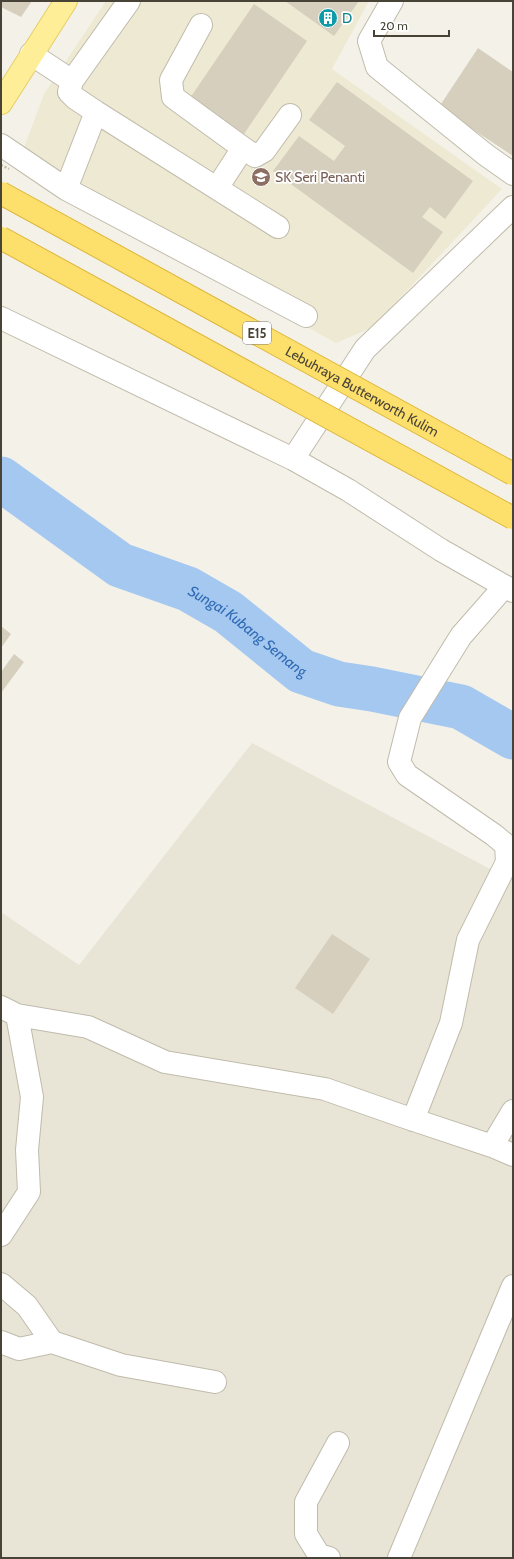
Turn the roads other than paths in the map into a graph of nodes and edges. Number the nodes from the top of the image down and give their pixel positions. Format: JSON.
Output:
{"nodes":[{"id":1,"x":66,"y":1,"type":"edge"},
{"id":2,"x":129,"y":1,"type":"edge"},
{"id":3,"x":392,"y":1,"type":"edge"},
{"id":4,"x":201,"y":25,"type":"dead end"},
{"id":5,"x":31,"y":54,"type":"junction"},
{"id":6,"x":72,"y":82,"type":"junction"},
{"id":7,"x":1,"y":103,"type":"edge"},
{"id":8,"x":96,"y":112,"type":"junction"},
{"id":9,"x":290,"y":115,"type":"dead end"},
{"id":10,"x":243,"y":148,"type":"junction"},
{"id":11,"x":10,"y":150,"type":"edge"},
{"id":12,"x":513,"y":174,"type":"edge"},
{"id":13,"x":217,"y":188,"type":"junction"},
{"id":14,"x":66,"y":189,"type":"junction"},
{"id":15,"x":1,"y":193,"type":"edge"},
{"id":16,"x":513,"y":207,"type":"edge"},
{"id":17,"x":278,"y":227,"type":"dead end"},
{"id":18,"x":1,"y":238,"type":"edge"},
{"id":19,"x":306,"y":316,"type":"dead end"},
{"id":20,"x":1,"y":318,"type":"edge"},
{"id":21,"x":293,"y":459,"type":"junction"},
{"id":22,"x":513,"y":474,"type":"edge"},
{"id":23,"x":513,"y":518,"type":"edge"},
{"id":24,"x":508,"y":589,"type":"edge"},
{"id":25,"x":9,"y":1011,"type":"edge"},
{"id":26,"x":513,"y":1110,"type":"edge"},
{"id":27,"x":413,"y":1120,"type":"junction"},
{"id":28,"x":492,"y":1146,"type":"junction"},
{"id":29,"x":513,"y":1155,"type":"edge"},
{"id":30,"x":1,"y":1235,"type":"edge"},
{"id":31,"x":1,"y":1284,"type":"edge"},
{"id":32,"x":510,"y":1300,"type":"edge"},
{"id":33,"x":1,"y":1342,"type":"edge"},
{"id":34,"x":52,"y":1342,"type":"junction"},
{"id":35,"x":214,"y":1382,"type":"dead end"},
{"id":36,"x":338,"y":1443,"type":"dead end"},
{"id":37,"x":321,"y":1557,"type":"edge"},
{"id":38,"x":398,"y":1557,"type":"edge"}],
"edges":[{"from":1,"to":5,"type":"main road"},
{"from":2,"to":6,"type":"street"},
{"from":3,"to":12,"type":"street"},
{"from":4,"to":10,"type":"street"},
{"from":5,"to":6,"type":"street"},
{"from":5,"to":7,"type":"main road"},
{"from":6,"to":8,"type":"street"},
{"from":8,"to":13,"type":"street"},
{"from":8,"to":14,"type":"street"},
{"from":9,"to":10,"type":"street"},
{"from":10,"to":13,"type":"street"},
{"from":11,"to":14,"type":"street"},
{"from":13,"to":17,"type":"street"},
{"from":14,"to":19,"type":"street"},
{"from":15,"to":22,"type":"highway","name":"Lebuhraya Butterworth Kulim","number":"E15","bridge":true},
{"from":16,"to":21,"type":"street"},
{"from":18,"to":23,"type":"highway","bridge":true},
{"from":20,"to":21,"type":"street"},
{"from":21,"to":24,"type":"street"},
{"from":24,"to":27,"type":"street"},
{"from":25,"to":27,"type":"street"},
{"from":25,"to":30,"type":"street"},
{"from":26,"to":28,"type":"street"},
{"from":27,"to":28,"type":"street"},
{"from":28,"to":29,"type":"street"},
{"from":31,"to":34,"type":"street"},
{"from":32,"to":38,"type":"street"},
{"from":33,"to":34,"type":"street"},
{"from":34,"to":35,"type":"street"},
{"from":36,"to":37,"type":"street"}]}
